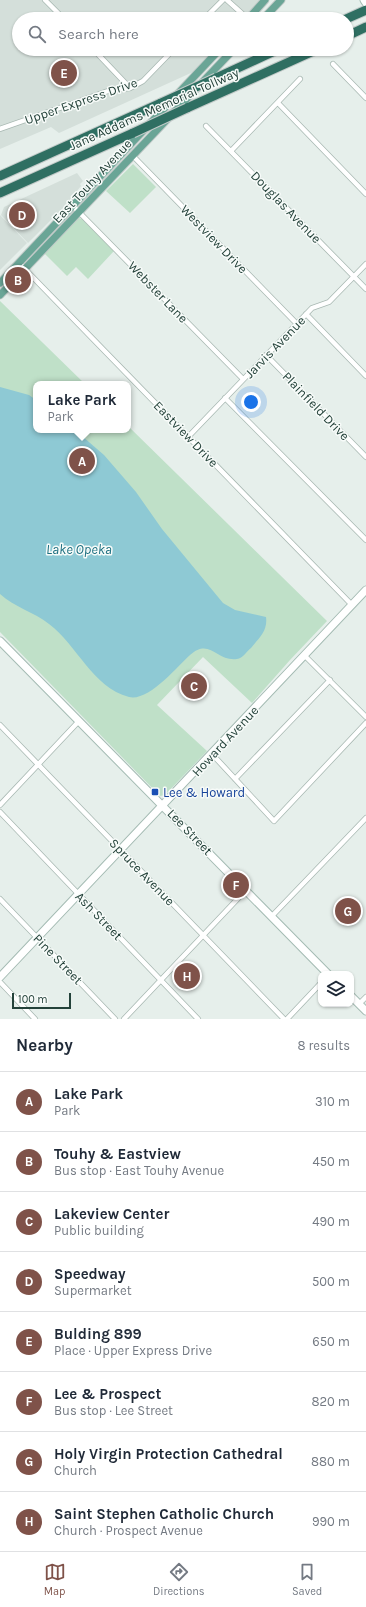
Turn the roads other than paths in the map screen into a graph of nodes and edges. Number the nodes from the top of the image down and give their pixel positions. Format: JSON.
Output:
{"nodes":[{"id":1,"x":45,"y":0,"type":"edge"},
{"id":2,"x":223,"y":0,"type":"edge"},
{"id":3,"x":227,"y":0,"type":"edge"},
{"id":4,"x":265,"y":0,"type":"edge"},
{"id":5,"x":281,"y":0,"type":"edge"},
{"id":6,"x":364,"y":0,"type":"edge"},
{"id":7,"x":366,"y":2,"type":"edge"},
{"id":8,"x":366,"y":10,"type":"edge"},
{"id":9,"x":57,"y":12,"type":"edge"},
{"id":10,"x":211,"y":12,"type":"edge"},
{"id":11,"x":240,"y":12,"type":"edge"},
{"id":12,"x":254,"y":12,"type":"edge"},
{"id":13,"x":270,"y":12,"type":"edge"},
{"id":14,"x":354,"y":15,"type":"edge"},
{"id":15,"x":366,"y":28,"type":"edge"},
{"id":16,"x":354,"y":33,"type":"edge"},
{"id":17,"x":100,"y":56,"type":"edge"},
{"id":18,"x":167,"y":56,"type":"edge"},
{"id":19,"x":213,"y":56,"type":"edge"},
{"id":20,"x":227,"y":56,"type":"edge"},
{"id":21,"x":265,"y":56,"type":"edge"},
{"id":22,"x":302,"y":56,"type":"edge"},
{"id":23,"x":333,"y":64,"type":"dead end"},
{"id":24,"x":300,"y":79,"type":"dead end"},
{"id":25,"x":130,"y":88,"type":"junction"},
{"id":26,"x":366,"y":98,"type":"edge"},
{"id":27,"x":278,"y":103,"type":"junction"},
{"id":28,"x":206,"y":126,"type":"dead end"},
{"id":29,"x":0,"y":129,"type":"edge"},
{"id":30,"x":58,"y":149,"type":"junction"},
{"id":31,"x":232,"y":152,"type":"junction"},
{"id":32,"x":132,"y":155,"type":"junction"},
{"id":33,"x":64,"y":164,"type":"junction"},
{"id":34,"x":0,"y":176,"type":"edge"},
{"id":35,"x":0,"y":193,"type":"edge"},
{"id":36,"x":366,"y":194,"type":"edge"},
{"id":37,"x":73,"y":206,"type":"junction"},
{"id":38,"x":79,"y":212,"type":"junction"},
{"id":39,"x":19,"y":264,"type":"junction"},
{"id":40,"x":366,"y":264,"type":"edge"},
{"id":41,"x":24,"y":269,"type":"junction"},
{"id":42,"x":354,"y":277,"type":"junction"},
{"id":43,"x":0,"y":283,"type":"edge"},
{"id":44,"x":366,"y":289,"type":"edge"},
{"id":45,"x":0,"y":295,"type":"edge"},
{"id":46,"x":306,"y":314,"type":"junction"},
{"id":47,"x":297,"y":324,"type":"junction"},
{"id":48,"x":266,"y":355,"type":"junction"},
{"id":49,"x":366,"y":376,"type":"edge"},
{"id":50,"x":243,"y":379,"type":"junction"},
{"id":51,"x":225,"y":398,"type":"junction"},
{"id":52,"x":188,"y":437,"type":"junction"},
{"id":53,"x":366,"y":457,"type":"edge"},
{"id":54,"x":366,"y":540,"type":"edge"},
{"id":55,"x":366,"y":591,"type":"edge"},
{"id":56,"x":352,"y":605,"type":"junction"},
{"id":57,"x":0,"y":641,"type":"edge"},
{"id":58,"x":305,"y":656,"type":"junction"},
{"id":59,"x":330,"y":680,"type":"junction"},
{"id":60,"x":366,"y":717,"type":"edge"},
{"id":61,"x":80,"y":721,"type":"junction"},
{"id":62,"x":366,"y":724,"type":"edge"},
{"id":63,"x":0,"y":725,"type":"edge"},
{"id":64,"x":212,"y":754,"type":"junction"},
{"id":65,"x":38,"y":764,"type":"junction"},
{"id":66,"x":235,"y":779,"type":"junction"},
{"id":67,"x":0,"y":805,"type":"edge"},
{"id":68,"x":164,"y":805,"type":"junction"},
{"id":69,"x":0,"y":812,"type":"edge"},
{"id":70,"x":366,"y":818,"type":"edge"},
{"id":71,"x":121,"y":850,"type":"junction"},
{"id":72,"x":246,"y":890,"type":"junction"},
{"id":73,"x":79,"y":895,"type":"junction"},
{"id":74,"x":0,"y":899,"type":"edge"},
{"id":75,"x":272,"y":916,"type":"junction"},
{"id":76,"x":203,"y":936,"type":"junction"},
{"id":77,"x":37,"y":938,"type":"junction"},
{"id":78,"x":325,"y":971,"type":"edge"},
{"id":79,"x":0,"y":977,"type":"edge"},
{"id":80,"x":161,"y":980,"type":"junction"},
{"id":81,"x":0,"y":982,"type":"edge"},
{"id":82,"x":318,"y":986,"type":"edge"},
{"id":83,"x":366,"y":997,"type":"edge"},
{"id":84,"x":354,"y":999,"type":"edge"},
{"id":85,"x":359,"y":1004,"type":"junction"},
{"id":86,"x":366,"y":1011,"type":"edge"},
{"id":87,"x":36,"y":1019,"type":"edge"},
{"id":88,"x":115,"y":1019,"type":"edge"},
{"id":89,"x":124,"y":1019,"type":"edge"},
{"id":90,"x":198,"y":1019,"type":"edge"},
{"id":91,"x":286,"y":1019,"type":"edge"}],
"edges":[{"from":1,"to":9,"type":"street"},
{"from":2,"to":10,"type":"street"},
{"from":3,"to":11,"type":"street"},
{"from":4,"to":12,"type":"main road"},
{"from":5,"to":13,"type":"main road"},
{"from":6,"to":7,"type":"street"},
{"from":8,"to":14,"type":"highway"},
{"from":15,"to":16,"type":"highway"},
{"from":17,"to":25,"type":"street"},
{"from":18,"to":25,"type":"street","name":"Upper Express Drive"},
{"from":19,"to":37,"type":"main road","name":"East Touhy Avenue"},
{"from":20,"to":32,"type":"main road","name":"East Touhy Avenue"},
{"from":21,"to":30,"type":"highway","name":"Jane Addams Memorial Tollway","bridge":true},
{"from":22,"to":33,"type":"highway","name":"Jane Addams Memorial Tollway","bridge":true},
{"from":23,"to":26,"type":"street"},
{"from":24,"to":27,"type":"street"},
{"from":25,"to":29,"type":"street","name":"Upper Express Drive"},
{"from":27,"to":31,"type":"street"},
{"from":27,"to":36,"type":"street"},
{"from":28,"to":31,"type":"street","name":"Douglas Avenue"},
{"from":30,"to":33,"type":"highway"},
{"from":30,"to":34,"type":"highway","name":"Jane Addams Memorial Tollway"},
{"from":31,"to":42,"type":"street","name":"Douglas Avenue"},
{"from":32,"to":38,"type":"main road","name":"East Touhy Avenue"},
{"from":32,"to":47,"type":"street","name":"Westview Drive"},
{"from":33,"to":35,"type":"highway","name":"Jane Addams Memorial Tollway"},
{"from":37,"to":38,"type":"street","name":"Webster Lane"},
{"from":37,"to":39,"type":"main road","name":"East Touhy Avenue"},
{"from":38,"to":41,"type":"main road","name":"East Touhy Avenue"},
{"from":38,"to":50,"type":"street","name":"Webster Lane"},
{"from":39,"to":41,"type":"street","name":"Eastview Drive"},
{"from":39,"to":43,"type":"main road","name":"East Touhy Avenue"},
{"from":40,"to":42,"type":"street","name":"Jarvis Avenue"},
{"from":41,"to":45,"type":"main road","name":"East Touhy Avenue"},
{"from":41,"to":52,"type":"street","name":"Eastview Drive"},
{"from":42,"to":44,"type":"street","name":"Douglas Avenue"},
{"from":42,"to":46,"type":"street","name":"Jarvis Avenue"},
{"from":46,"to":47,"type":"street","name":"Jarvis Avenue"},
{"from":46,"to":49,"type":"street"},
{"from":47,"to":48,"type":"street","name":"Jarvis Avenue"},
{"from":48,"to":50,"type":"street","name":"Jarvis Avenue"},
{"from":48,"to":53,"type":"street","name":"Plainfield Drive"},
{"from":50,"to":51,"type":"street","name":"Jarvis Avenue"},
{"from":51,"to":52,"type":"street","name":"Jarvis Avenue"},
{"from":51,"to":54,"type":"street"},
{"from":52,"to":56,"type":"street","name":"Eastview Drive"},
{"from":55,"to":56,"type":"street","name":"Howard Avenue"},
{"from":56,"to":58,"type":"street","name":"Howard Avenue"},
{"from":57,"to":61,"type":"street","name":"Lee Street"},
{"from":58,"to":59,"type":"street"},
{"from":58,"to":64,"type":"street","name":"Howard Avenue"},
{"from":59,"to":60,"type":"street"},
{"from":59,"to":66,"type":"street"},
{"from":61,"to":65,"type":"street"},
{"from":61,"to":68,"type":"street","name":"Lee Street"},
{"from":62,"to":66,"type":"street"},
{"from":63,"to":65,"type":"street","name":"Spruce Avenue"},
{"from":64,"to":66,"type":"street"},
{"from":64,"to":68,"type":"street","name":"Howard Avenue"},
{"from":65,"to":67,"type":"street"},
{"from":65,"to":71,"type":"street","name":"Spruce Avenue"},
{"from":68,"to":71,"type":"street","name":"Howard Avenue"},
{"from":68,"to":72,"type":"street","name":"Lee Street"},
{"from":69,"to":73,"type":"street","name":"Ash Street"},
{"from":70,"to":75,"type":"street"},
{"from":71,"to":73,"type":"street","name":"Howard Avenue"},
{"from":71,"to":76,"type":"street","name":"Spruce Avenue"},
{"from":72,"to":75,"type":"street","name":"Lee Street"},
{"from":72,"to":76,"type":"street"},
{"from":73,"to":77,"type":"street","name":"Howard Avenue"},
{"from":73,"to":80,"type":"street","name":"Ash Street"},
{"from":74,"to":77,"type":"street","name":"Pine Street"},
{"from":75,"to":78,"type":"street","name":"Lee Street"},
{"from":76,"to":80,"type":"street"},
{"from":76,"to":91,"type":"street","name":"Spruce Avenue"},
{"from":77,"to":79,"type":"street","name":"Howard Avenue"},
{"from":77,"to":88,"type":"street","name":"Pine Street"},
{"from":80,"to":89,"type":"street"},
{"from":80,"to":90,"type":"street","name":"Ash Street"},
{"from":81,"to":87,"type":"street"},
{"from":82,"to":91,"type":"street"},
{"from":83,"to":85,"type":"street"},
{"from":84,"to":85,"type":"street"},
{"from":85,"to":86,"type":"street"}]}
